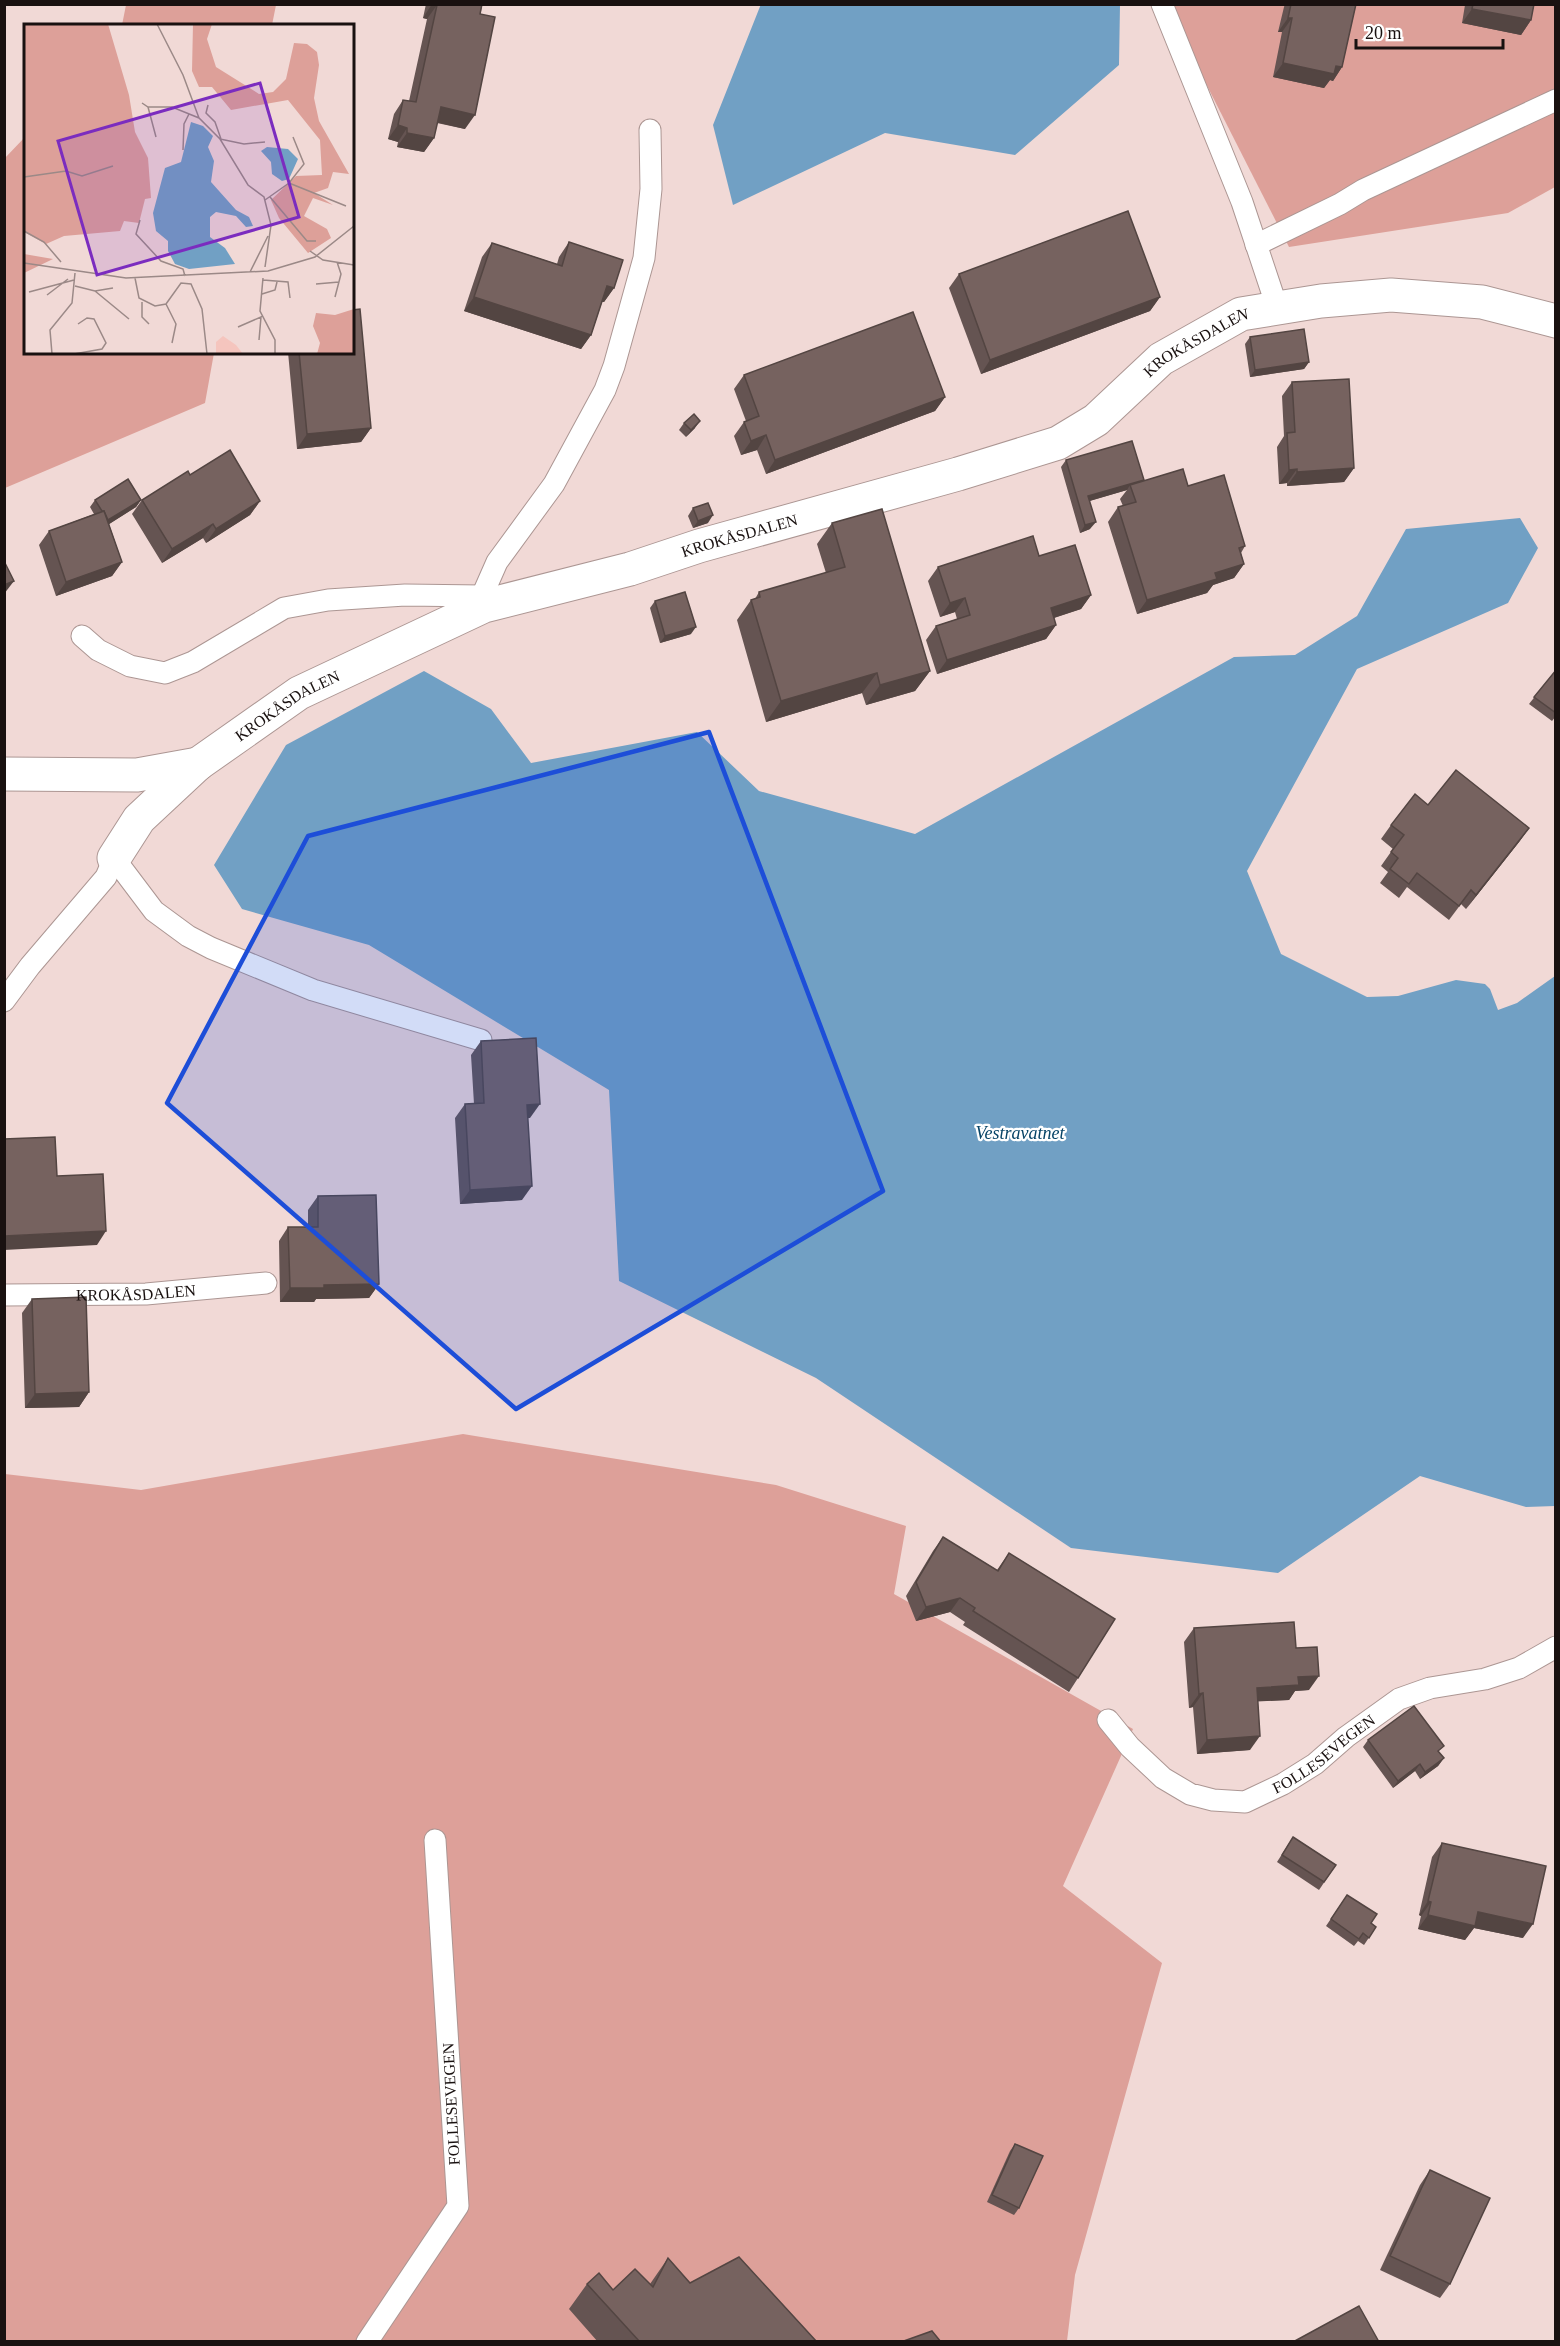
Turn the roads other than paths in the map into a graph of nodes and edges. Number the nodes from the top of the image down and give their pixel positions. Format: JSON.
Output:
{"nodes":[{"id":1,"x":1162,"y":4,"type":"edge"},
{"id":2,"x":1556,"y":100,"type":"edge"},
{"id":3,"x":650,"y":130,"type":"dead end"},
{"id":4,"x":1256,"y":245,"type":"junction"},
{"id":5,"x":1277,"y":307,"type":"junction"},
{"id":6,"x":1556,"y":321,"type":"edge"},
{"id":7,"x":483,"y":601,"type":"junction"},
{"id":8,"x":82,"y":636,"type":"dead end"},
{"id":9,"x":198,"y":764,"type":"junction"},
{"id":10,"x":4,"y":774,"type":"edge"},
{"id":11,"x":114,"y":858,"type":"junction"},
{"id":12,"x":4,"y":1001,"type":"edge"},
{"id":13,"x":481,"y":1040,"type":"edge"},
{"id":14,"x":267,"y":1283,"type":"dead end"},
{"id":15,"x":4,"y":1295,"type":"edge"},
{"id":16,"x":1556,"y":1647,"type":"edge"},
{"id":17,"x":1108,"y":1720,"type":"dead end"},
{"id":18,"x":435,"y":1840,"type":"dead end"},
{"id":19,"x":368,"y":2342,"type":"edge"}],
"edges":[{"from":1,"to":4,"type":"lane"},
{"from":2,"to":4,"type":"lane"},
{"from":3,"to":7,"type":"lane"},
{"from":4,"to":5,"type":"lane"},
{"from":5,"to":6,"type":"street","name":"KROKÅSDALEN"},
{"from":5,"to":7,"type":"street","name":"KROKÅSDALEN"},
{"from":7,"to":8,"type":"lane","name":"KROKÅSDALEN"},
{"from":7,"to":9,"type":"street","name":"KROKÅSDALEN"},
{"from":9,"to":10,"type":"street","name":"KROKÅSDALEN"},
{"from":9,"to":11,"type":"street","name":"KROKÅSDALEN"},
{"from":11,"to":12,"type":"lane","name":"KROKÅSDALEN"},
{"from":11,"to":13,"type":"lane"},
{"from":14,"to":15,"type":"lane","name":"KROKÅSDALEN"},
{"from":16,"to":17,"type":"lane","name":"FOLLESEVEGEN"},
{"from":18,"to":19,"type":"lane","name":"FOLLESEVEGEN"}]}
